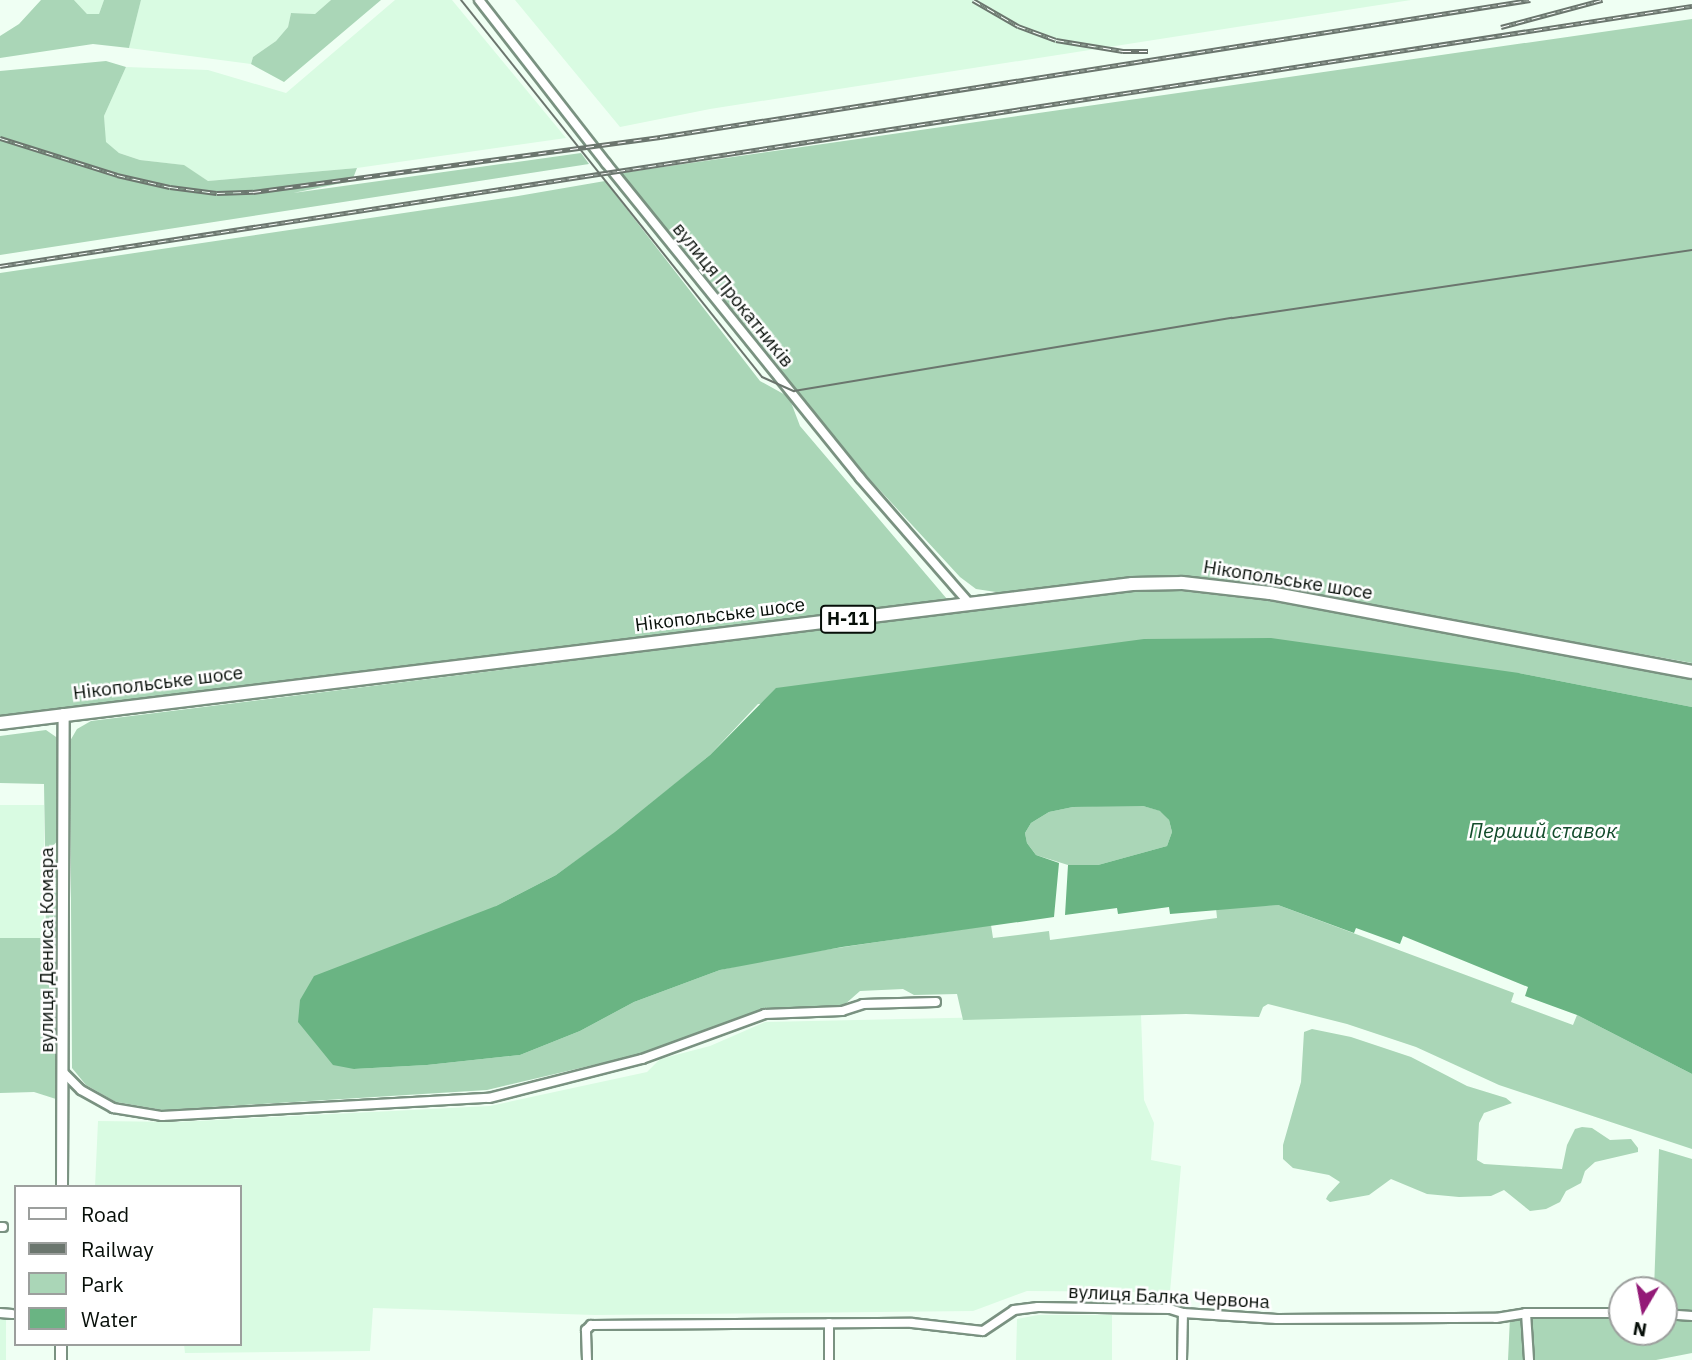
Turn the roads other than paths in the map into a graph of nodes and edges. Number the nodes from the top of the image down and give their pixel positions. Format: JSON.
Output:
{"nodes":[{"id":1,"x":479,"y":0,"type":"edge"},
{"id":2,"x":970,"y":604,"type":"junction"},
{"id":3,"x":1692,"y":672,"type":"edge"},
{"id":4,"x":64,"y":714,"type":"junction"},
{"id":5,"x":0,"y":723,"type":"edge"},
{"id":6,"x":936,"y":1002,"type":"dead end"},
{"id":7,"x":64,"y":1073,"type":"junction"},
{"id":8,"x":62,"y":1185,"type":"edge"},
{"id":9,"x":0,"y":1313,"type":"edge"},
{"id":10,"x":1183,"y":1313,"type":"junction"},
{"id":11,"x":1526,"y":1313,"type":"junction"},
{"id":12,"x":1608,"y":1313,"type":"edge"},
{"id":13,"x":12,"y":1314,"type":"dead end"},
{"id":14,"x":829,"y":1323,"type":"junction"},
{"id":15,"x":587,"y":1360,"type":"edge"},
{"id":16,"x":829,"y":1360,"type":"edge"},
{"id":17,"x":1182,"y":1360,"type":"edge"},
{"id":18,"x":1529,"y":1360,"type":"edge"}],
"edges":[{"from":1,"to":2,"type":"street","name":"вулиця Прокатників"},
{"from":2,"to":3,"type":"main road","name":"Нікопольське шосе","number":"Н-11"},
{"from":2,"to":4,"type":"main road","name":"Нікопольське шосе","number":"Н-11"},
{"from":4,"to":5,"type":"main road","name":"Нікопольське шосе","number":"Н-11"},
{"from":4,"to":7,"type":"street","name":"вулиця Дениса Комара"},
{"from":6,"to":7,"type":"street"},
{"from":7,"to":8,"type":"street","name":"вулиця Дениса Комара"},
{"from":9,"to":13,"type":"street"},
{"from":10,"to":11,"type":"street","name":"вулиця Балка Червона"},
{"from":10,"to":14,"type":"street","name":"вулиця Балка Червона"},
{"from":10,"to":17,"type":"street"},
{"from":11,"to":12,"type":"street","name":"вулиця Балка Червона"},
{"from":11,"to":18,"type":"street"},
{"from":14,"to":15,"type":"street","name":"вулиця Балка Червона"},
{"from":14,"to":16,"type":"street"}]}
